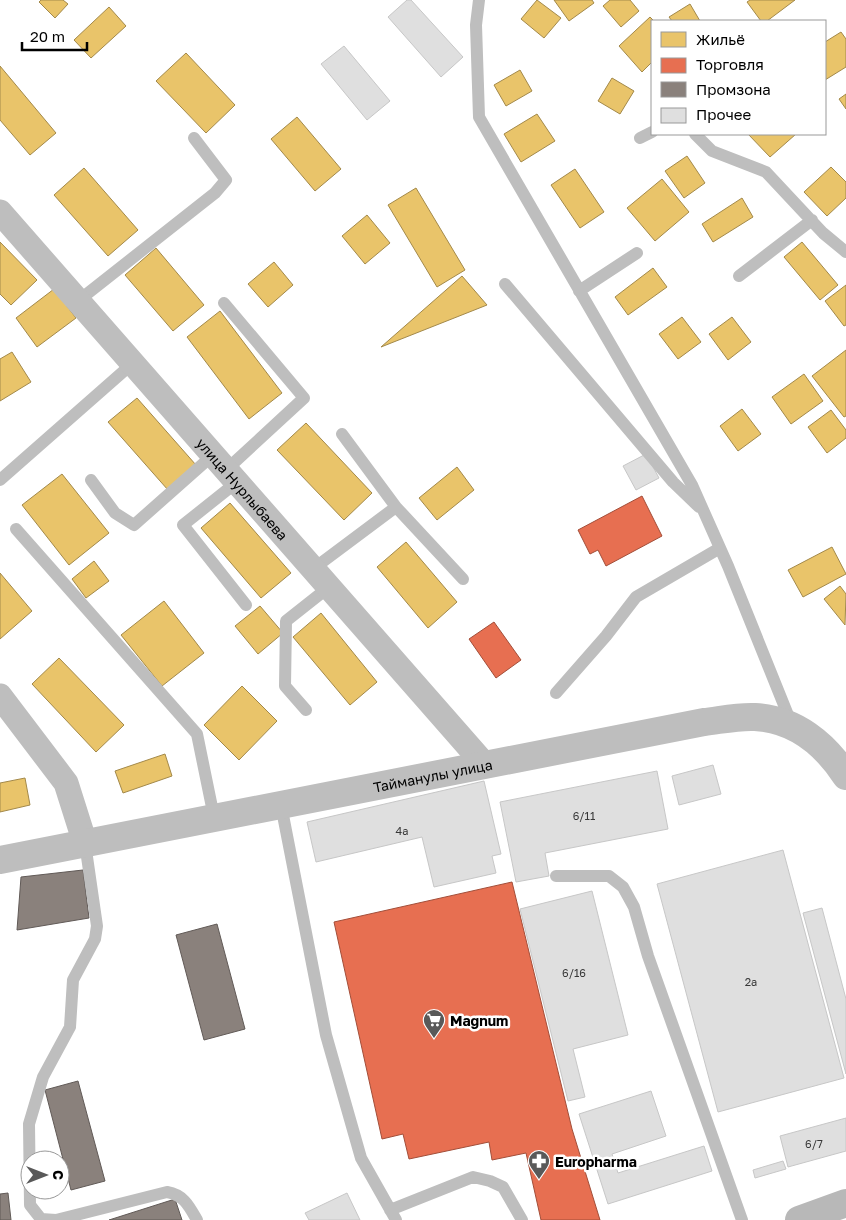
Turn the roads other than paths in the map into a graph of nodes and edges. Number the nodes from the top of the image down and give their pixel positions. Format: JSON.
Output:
{"nodes":[{"id":1,"x":479,"y":0,"type":"edge"},
{"id":2,"x":651,"y":132,"type":"edge"},
{"id":3,"x":696,"y":135,"type":"edge"},
{"id":4,"x":194,"y":138,"type":"dead end"},
{"id":5,"x":640,"y":138,"type":"dead end"},
{"id":6,"x":0,"y":212,"type":"edge"},
{"id":7,"x":812,"y":220,"type":"junction"},
{"id":8,"x":846,"y":252,"type":"edge"},
{"id":9,"x":637,"y":253,"type":"dead end"},
{"id":10,"x":739,"y":276,"type":"dead end"},
{"id":11,"x":506,"y":284,"type":"dead end"},
{"id":12,"x":580,"y":291,"type":"junction"},
{"id":13,"x":78,"y":301,"type":"junction"},
{"id":14,"x":224,"y":303,"type":"dead end"},
{"id":15,"x":133,"y":363,"type":"junction"},
{"id":16,"x":342,"y":434,"type":"dead end"},
{"id":17,"x":226,"y":469,"type":"junction"},
{"id":18,"x":0,"y":480,"type":"edge"},
{"id":19,"x":91,"y":480,"type":"dead end"},
{"id":20,"x":396,"y":508,"type":"junction"},
{"id":21,"x":704,"y":513,"type":"junction"},
{"id":22,"x":16,"y":529,"type":"dead end"},
{"id":23,"x":720,"y":548,"type":"junction"},
{"id":24,"x":321,"y":578,"type":"junction"},
{"id":25,"x":462,"y":579,"type":"dead end"},
{"id":26,"x":246,"y":605,"type":"dead end"},
{"id":27,"x":556,"y":693,"type":"dead end"},
{"id":28,"x":0,"y":696,"type":"edge"},
{"id":29,"x":306,"y":710,"type":"dead end"},
{"id":30,"x":792,"y":725,"type":"junction"},
{"id":31,"x":485,"y":765,"type":"junction"},
{"id":32,"x":846,"y":776,"type":"edge"},
{"id":33,"x":281,"y":806,"type":"junction"},
{"id":34,"x":214,"y":817,"type":"junction"},
{"id":35,"x":85,"y":843,"type":"junction"},
{"id":36,"x":0,"y":860,"type":"edge"},
{"id":37,"x":556,"y":876,"type":"dead end"},
{"id":38,"x":846,"y":1203,"type":"edge"},
{"id":39,"x":393,"y":1215,"type":"edge"},
{"id":40,"x":518,"y":1219,"type":"edge"},
{"id":41,"x":197,"y":1220,"type":"edge"},
{"id":42,"x":742,"y":1220,"type":"edge"},
{"id":43,"x":799,"y":1220,"type":"edge"}],
"edges":[{"from":1,"to":12,"type":"lane"},
{"from":2,"to":5,"type":"lane"},
{"from":3,"to":7,"type":"lane"},
{"from":4,"to":13,"type":"lane"},
{"from":6,"to":13,"type":"street","name":"улица Нурлыбаева"},
{"from":7,"to":8,"type":"lane"},
{"from":7,"to":10,"type":"lane"},
{"from":9,"to":12,"type":"lane"},
{"from":11,"to":21,"type":"lane"},
{"from":12,"to":21,"type":"lane"},
{"from":13,"to":15,"type":"street","name":"улица Нурлыбаева"},
{"from":14,"to":17,"type":"lane"},
{"from":15,"to":17,"type":"street","name":"улица Нурлыбаева"},
{"from":15,"to":18,"type":"lane"},
{"from":16,"to":20,"type":"lane"},
{"from":17,"to":19,"type":"lane"},
{"from":17,"to":24,"type":"street","name":"улица Нурлыбаева"},
{"from":17,"to":26,"type":"lane"},
{"from":20,"to":24,"type":"lane"},
{"from":20,"to":25,"type":"lane"},
{"from":21,"to":23,"type":"lane"},
{"from":22,"to":34,"type":"lane"},
{"from":23,"to":27,"type":"lane"},
{"from":23,"to":30,"type":"lane"},
{"from":24,"to":29,"type":"lane"},
{"from":24,"to":31,"type":"street","name":"улица Нурлыбаева"},
{"from":28,"to":35,"type":"street"},
{"from":30,"to":31,"type":"street","name":"Тайманулы улица"},
{"from":30,"to":32,"type":"street","name":"Тайманулы улица"},
{"from":31,"to":33,"type":"street","name":"Тайманулы улица"},
{"from":33,"to":34,"type":"street","name":"Тайманулы улица"},
{"from":33,"to":39,"type":"lane"},
{"from":34,"to":35,"type":"street","name":"Тайманулы улица"},
{"from":35,"to":36,"type":"street","name":"Тайманулы улица"},
{"from":35,"to":41,"type":"lane"},
{"from":37,"to":42,"type":"lane"},
{"from":38,"to":43,"type":"main road"},
{"from":39,"to":40,"type":"lane"}]}
